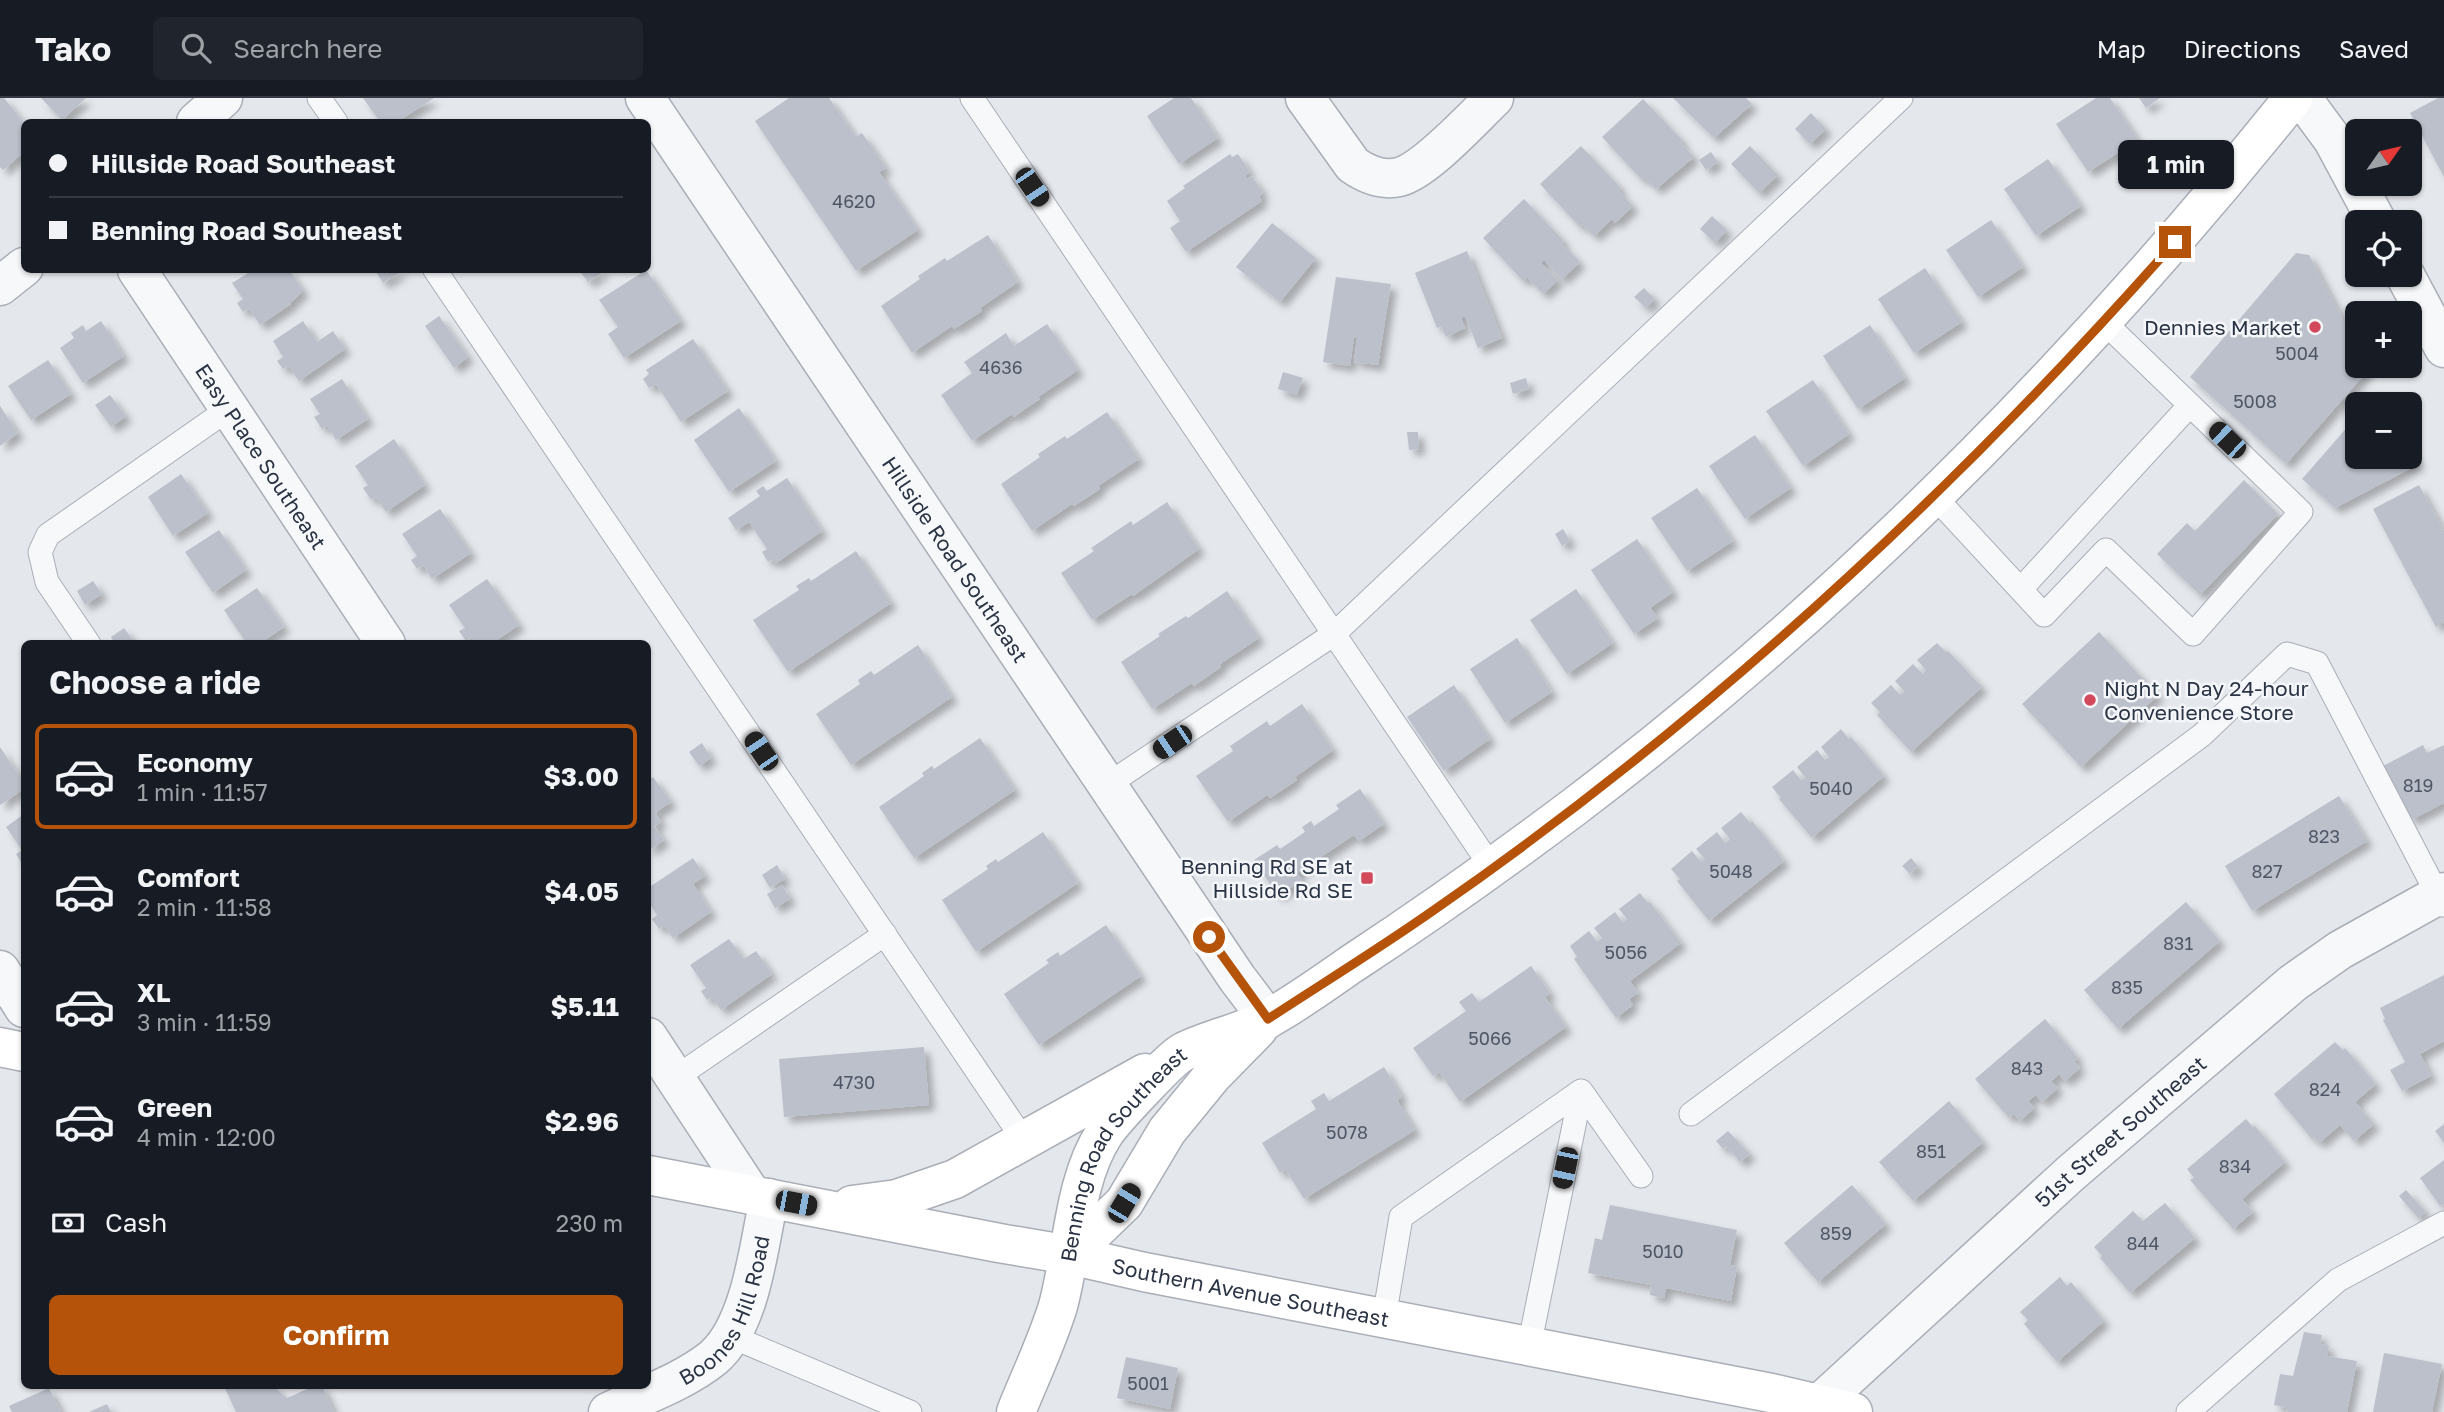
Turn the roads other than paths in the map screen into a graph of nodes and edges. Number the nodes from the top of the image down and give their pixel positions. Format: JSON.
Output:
{"nodes":[{"id":1,"x":223,"y":98,"type":"edge"},
{"id":2,"x":319,"y":98,"type":"edge"},
{"id":3,"x":645,"y":98,"type":"edge"},
{"id":4,"x":972,"y":98,"type":"edge"},
{"id":5,"x":1305,"y":98,"type":"edge"},
{"id":6,"x":1494,"y":98,"type":"edge"},
{"id":7,"x":1901,"y":98,"type":"edge"},
{"id":8,"x":2293,"y":98,"type":"edge"},
{"id":9,"x":2302,"y":98,"type":"edge"},
{"id":10,"x":199,"y":119,"type":"edge"},
{"id":11,"x":334,"y":119,"type":"edge"},
{"id":12,"x":2371,"y":210,"type":"edge"},
{"id":13,"x":21,"y":269,"type":"edge"},
{"id":14,"x":139,"y":273,"type":"edge"},
{"id":15,"x":437,"y":273,"type":"edge"},
{"id":16,"x":0,"y":286,"type":"edge"},
{"id":17,"x":2411,"y":287,"type":"edge"},
{"id":18,"x":2104,"y":322,"type":"junction"},
{"id":19,"x":2444,"y":348,"type":"edge"},
{"id":20,"x":2190,"y":405,"type":"junction"},
{"id":21,"x":229,"y":408,"type":"junction"},
{"id":22,"x":1933,"y":495,"type":"junction"},
{"id":23,"x":2021,"y":589,"type":"junction"},
{"id":24,"x":1334,"y":634,"type":"junction"},
{"id":25,"x":86,"y":640,"type":"edge"},
{"id":26,"x":383,"y":640,"type":"edge"},
{"id":27,"x":1107,"y":785,"type":"junction"},
{"id":28,"x":1492,"y":868,"type":"junction"},
{"id":29,"x":2442,"y":898,"type":"edge"},
{"id":30,"x":885,"y":934,"type":"junction"},
{"id":31,"x":0,"y":970,"type":"edge"},
{"id":32,"x":21,"y":1003,"type":"edge"},
{"id":33,"x":1268,"y":1019,"type":"junction"},
{"id":34,"x":651,"y":1042,"type":"edge"},
{"id":35,"x":0,"y":1047,"type":"edge"},
{"id":36,"x":21,"y":1051,"type":"edge"},
{"id":37,"x":1177,"y":1054,"type":"junction"},
{"id":38,"x":675,"y":1078,"type":"junction"},
{"id":39,"x":1580,"y":1091,"type":"junction"},
{"id":40,"x":1691,"y":1114,"type":"dead end"},
{"id":41,"x":1024,"y":1142,"type":"junction"},
{"id":42,"x":651,"y":1176,"type":"edge"},
{"id":43,"x":1641,"y":1176,"type":"dead end"},
{"id":44,"x":760,"y":1197,"type":"junction"},
{"id":45,"x":823,"y":1209,"type":"junction"},
{"id":46,"x":2444,"y":1223,"type":"edge"},
{"id":47,"x":1070,"y":1255,"type":"junction"},
{"id":48,"x":1384,"y":1318,"type":"junction"},
{"id":49,"x":730,"y":1336,"type":"junction"},
{"id":50,"x":1529,"y":1347,"type":"junction"},
{"id":51,"x":1829,"y":1409,"type":"edge"},
{"id":52,"x":608,"y":1412,"type":"edge"},
{"id":53,"x":910,"y":1412,"type":"edge"},
{"id":54,"x":1016,"y":1412,"type":"edge"},
{"id":55,"x":2188,"y":1412,"type":"edge"}],
"edges":[{"from":1,"to":10,"type":"street"},
{"from":2,"to":11,"type":"lane"},
{"from":3,"to":27,"type":"street","name":"Hillside Road Southeast"},
{"from":4,"to":24,"type":"lane"},
{"from":5,"to":6,"type":"street"},
{"from":7,"to":24,"type":"lane"},
{"from":8,"to":18,"type":"main road","name":"Benning Road Southeast"},
{"from":9,"to":12,"type":"street"},
{"from":13,"to":16,"type":"street"},
{"from":14,"to":21,"type":"street","name":"Easy Place Southeast"},
{"from":15,"to":30,"type":"lane"},
{"from":17,"to":19,"type":"street"},
{"from":18,"to":20,"type":"lane"},
{"from":18,"to":22,"type":"main road","name":"Benning Road Southeast"},
{"from":20,"to":23,"type":"lane"},
{"from":20,"to":23,"type":"lane"},
{"from":21,"to":25,"type":"lane"},
{"from":21,"to":26,"type":"street","name":"Easy Place Southeast"},
{"from":22,"to":23,"type":"lane"},
{"from":22,"to":28,"type":"main road","name":"Benning Road Southeast"},
{"from":24,"to":27,"type":"lane"},
{"from":24,"to":28,"type":"lane"},
{"from":27,"to":33,"type":"street","name":"Hillside Road Southeast"},
{"from":28,"to":33,"type":"main road","name":"Benning Road Southeast"},
{"from":29,"to":40,"type":"lane"},
{"from":29,"to":51,"type":"street","name":"51st Street Southeast"},
{"from":30,"to":38,"type":"lane"},
{"from":30,"to":41,"type":"lane"},
{"from":31,"to":32,"type":"street"},
{"from":33,"to":37,"type":"main road","name":"Benning Road Southeast"},
{"from":33,"to":47,"type":"main road","name":"Benning Road Southeast"},
{"from":34,"to":38,"type":"street"},
{"from":35,"to":36,"type":"main road"},
{"from":37,"to":41,"type":"main road"},
{"from":37,"to":47,"type":"main road","name":"Benning Road Southeast"},
{"from":38,"to":44,"type":"street"},
{"from":39,"to":43,"type":"lane"},
{"from":39,"to":48,"type":"lane"},
{"from":39,"to":50,"type":"lane"},
{"from":41,"to":45,"type":"main road"},
{"from":42,"to":44,"type":"main road","name":"Southern Avenue Southeast"},
{"from":44,"to":45,"type":"main road","name":"Southern Avenue Southeast"},
{"from":44,"to":49,"type":"street","name":"Boones Hill Road"},
{"from":45,"to":47,"type":"main road","name":"Southern Avenue Southeast"},
{"from":46,"to":55,"type":"lane"},
{"from":47,"to":48,"type":"main road","name":"Southern Avenue Southeast"},
{"from":47,"to":54,"type":"main road"},
{"from":48,"to":50,"type":"main road","name":"Southern Avenue Southeast"},
{"from":49,"to":52,"type":"street","name":"Boones Hill Road"},
{"from":49,"to":53,"type":"lane"},
{"from":50,"to":51,"type":"main road","name":"Southern Avenue Southeast"}]}
